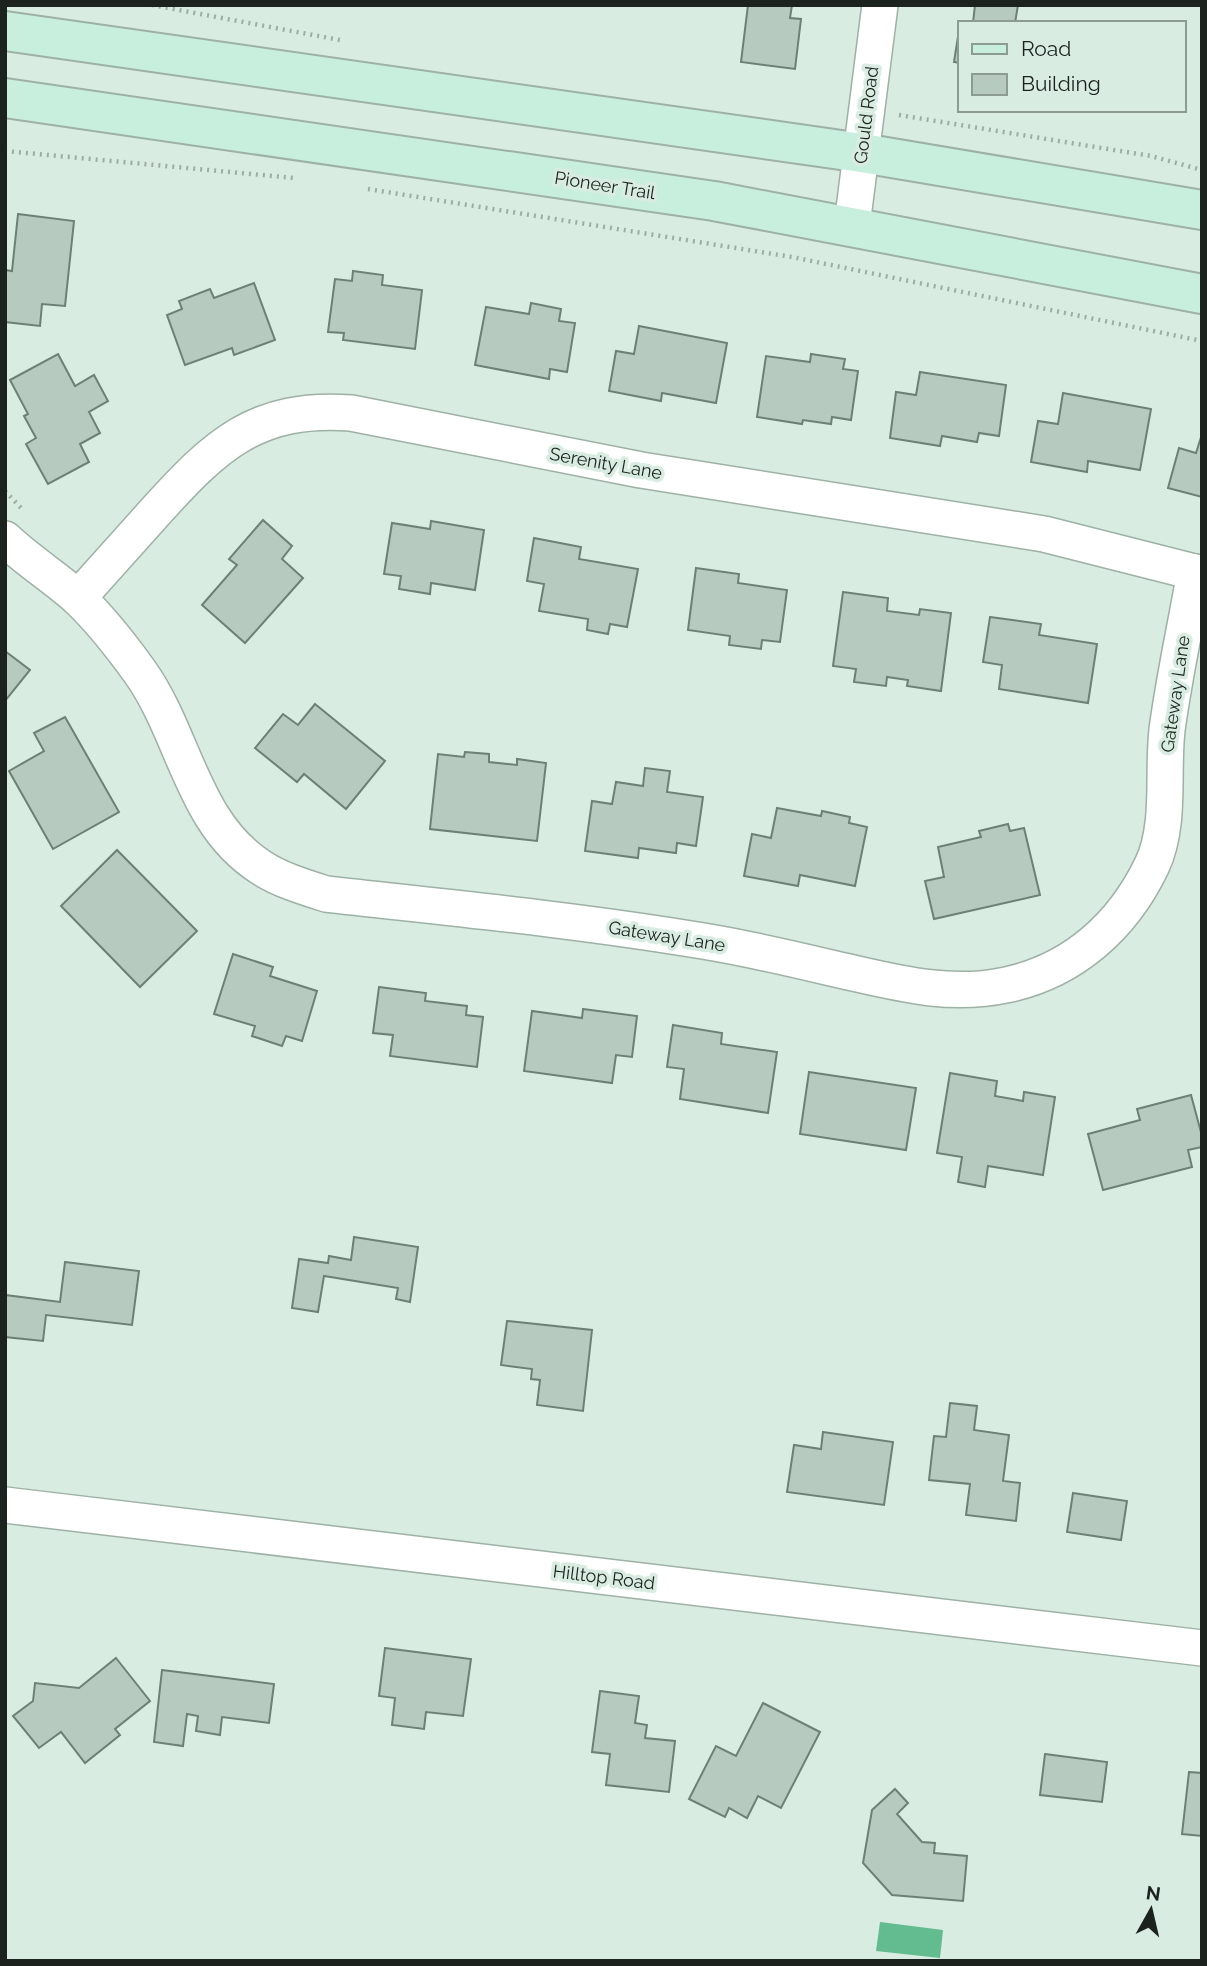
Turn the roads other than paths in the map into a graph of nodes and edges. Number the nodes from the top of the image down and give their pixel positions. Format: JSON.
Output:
{"nodes":[{"id":1,"x":880,"y":5,"type":"edge"},
{"id":2,"x":5,"y":31,"type":"edge"},
{"id":3,"x":5,"y":98,"type":"edge"},
{"id":4,"x":862,"y":153,"type":"junction"},
{"id":5,"x":1202,"y":210,"type":"edge"},
{"id":6,"x":852,"y":225,"type":"junction"},
{"id":7,"x":1202,"y":294,"type":"edge"},
{"id":8,"x":19,"y":529,"type":"edge"},
{"id":9,"x":1198,"y":573,"type":"edge"},
{"id":10,"x":78,"y":598,"type":"junction"},
{"id":11,"x":5,"y":1505,"type":"edge"},
{"id":12,"x":1202,"y":1648,"type":"edge"}],
"edges":[{"from":1,"to":4,"type":"street","name":"Gould Road"},
{"from":2,"to":4,"type":"main road"},
{"from":3,"to":6,"type":"main road","name":"Pioneer Trail"},
{"from":4,"to":5,"type":"main road"},
{"from":4,"to":6,"type":"street","name":"Gould Road"},
{"from":6,"to":7,"type":"main road","name":"Pioneer Trail"},
{"from":8,"to":10,"type":"street","name":"Gateway Lane"},
{"from":9,"to":10,"type":"street","name":"Serenity Lane"},
{"from":9,"to":10,"type":"street","name":"Gateway Lane"},
{"from":11,"to":12,"type":"street","name":"Hilltop Road"}]}
